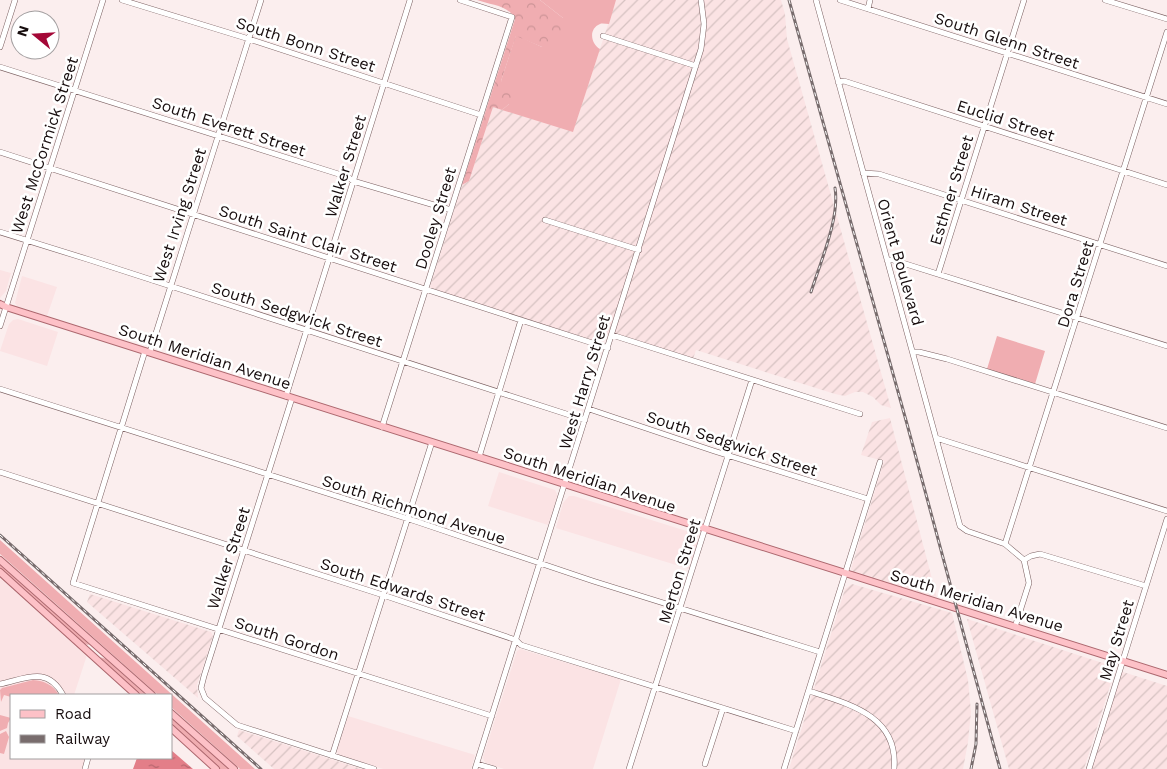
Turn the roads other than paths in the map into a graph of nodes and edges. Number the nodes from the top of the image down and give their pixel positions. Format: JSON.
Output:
{"nodes":[{"id":1,"x":15,"y":0,"type":"edge"},
{"id":2,"x":103,"y":0,"type":"edge"},
{"id":3,"x":122,"y":0,"type":"edge"},
{"id":4,"x":261,"y":0,"type":"edge"},
{"id":5,"x":410,"y":0,"type":"edge"},
{"id":6,"x":460,"y":0,"type":"edge"},
{"id":7,"x":701,"y":0,"type":"edge"},
{"id":8,"x":816,"y":0,"type":"edge"},
{"id":9,"x":840,"y":0,"type":"edge"},
{"id":10,"x":870,"y":0,"type":"edge"},
{"id":11,"x":1024,"y":0,"type":"edge"},
{"id":12,"x":1105,"y":0,"type":"edge"},
{"id":13,"x":868,"y":8,"type":"junction"},
{"id":14,"x":1167,"y":19,"type":"edge"},
{"id":15,"x":1167,"y":32,"type":"edge"},
{"id":16,"x":603,"y":36,"type":"dead end"},
{"id":17,"x":249,"y":39,"type":"junction"},
{"id":18,"x":0,"y":47,"type":"edge"},
{"id":19,"x":1007,"y":53,"type":"junction"},
{"id":20,"x":696,"y":66,"type":"junction"},
{"id":21,"x":0,"y":67,"type":"edge"},
{"id":22,"x":384,"y":82,"type":"junction"},
{"id":23,"x":838,"y":82,"type":"junction"},
{"id":24,"x":75,"y":90,"type":"junction"},
{"id":25,"x":1147,"y":97,"type":"junction"},
{"id":26,"x":1167,"y":104,"type":"edge"},
{"id":27,"x":481,"y":115,"type":"junction"},
{"id":28,"x":984,"y":126,"type":"junction"},
{"id":29,"x":218,"y":135,"type":"junction"},
{"id":30,"x":0,"y":152,"type":"edge"},
{"id":31,"x":50,"y":168,"type":"junction"},
{"id":32,"x":1124,"y":171,"type":"junction"},
{"id":33,"x":863,"y":174,"type":"junction"},
{"id":34,"x":353,"y":181,"type":"junction"},
{"id":35,"x":1167,"y":185,"type":"edge"},
{"id":36,"x":961,"y":200,"type":"junction"},
{"id":37,"x":451,"y":210,"type":"junction"},
{"id":38,"x":193,"y":214,"type":"junction"},
{"id":39,"x":545,"y":220,"type":"dead end"},
{"id":40,"x":0,"y":232,"type":"edge"},
{"id":41,"x":27,"y":241,"type":"junction"},
{"id":42,"x":1101,"y":244,"type":"junction"},
{"id":43,"x":639,"y":250,"type":"junction"},
{"id":44,"x":329,"y":259,"type":"junction"},
{"id":45,"x":887,"y":260,"type":"junction"},
{"id":46,"x":1167,"y":266,"type":"edge"},
{"id":47,"x":938,"y":274,"type":"junction"},
{"id":48,"x":170,"y":286,"type":"junction"},
{"id":49,"x":426,"y":290,"type":"junction"},
{"id":50,"x":2,"y":306,"type":"edge"},
{"id":51,"x":1078,"y":318,"type":"junction"},
{"id":52,"x":521,"y":320,"type":"junction"},
{"id":53,"x":0,"y":326,"type":"edge"},
{"id":54,"x":307,"y":330,"type":"junction"},
{"id":55,"x":612,"y":335,"type":"junction"},
{"id":56,"x":1167,"y":346,"type":"edge"},
{"id":57,"x":608,"y":348,"type":"junction"},
{"id":58,"x":147,"y":352,"type":"junction"},
{"id":59,"x":913,"y":352,"type":"junction"},
{"id":60,"x":403,"y":361,"type":"junction"},
{"id":61,"x":752,"y":380,"type":"junction"},
{"id":62,"x":0,"y":389,"type":"edge"},
{"id":63,"x":1054,"y":392,"type":"junction"},
{"id":64,"x":499,"y":393,"type":"junction"},
{"id":65,"x":289,"y":397,"type":"junction"},
{"id":66,"x":589,"y":409,"type":"junction"},
{"id":67,"x":860,"y":414,"type":"dead end"},
{"id":68,"x":585,"y":420,"type":"junction"},
{"id":69,"x":382,"y":427,"type":"junction"},
{"id":70,"x":121,"y":428,"type":"junction"},
{"id":71,"x":1167,"y":428,"type":"edge"},
{"id":72,"x":936,"y":438,"type":"junction"},
{"id":73,"x":432,"y":442,"type":"junction"},
{"id":74,"x":728,"y":455,"type":"junction"},
{"id":75,"x":479,"y":457,"type":"junction"},
{"id":76,"x":880,"y":462,"type":"dead end"},
{"id":77,"x":1030,"y":467,"type":"junction"},
{"id":78,"x":0,"y":472,"type":"edge"},
{"id":79,"x":268,"y":475,"type":"junction"},
{"id":80,"x":565,"y":486,"type":"junction"},
{"id":81,"x":868,"y":499,"type":"junction"},
{"id":82,"x":97,"y":504,"type":"junction"},
{"id":83,"x":1167,"y":511,"type":"edge"},
{"id":84,"x":408,"y":519,"type":"junction"},
{"id":85,"x":1167,"y":519,"type":"edge"},
{"id":86,"x":705,"y":530,"type":"junction"},
{"id":87,"x":1005,"y":544,"type":"junction"},
{"id":88,"x":244,"y":550,"type":"junction"},
{"id":89,"x":0,"y":560,"type":"edge"},
{"id":90,"x":1024,"y":560,"type":"junction"},
{"id":91,"x":540,"y":563,"type":"junction"},
{"id":92,"x":0,"y":572,"type":"edge"},
{"id":93,"x":845,"y":573,"type":"junction"},
{"id":94,"x":75,"y":583,"type":"joint"},
{"id":95,"x":1146,"y":586,"type":"junction"},
{"id":96,"x":383,"y":595,"type":"junction"},
{"id":97,"x":680,"y":608,"type":"junction"},
{"id":98,"x":1015,"y":627,"type":"junction"},
{"id":99,"x":219,"y":629,"type":"junction"},
{"id":100,"x":516,"y":640,"type":"junction"},
{"id":101,"x":820,"y":652,"type":"junction"},
{"id":102,"x":1123,"y":661,"type":"junction"},
{"id":103,"x":358,"y":673,"type":"junction"},
{"id":104,"x":1167,"y":675,"type":"edge"},
{"id":105,"x":0,"y":684,"type":"edge"},
{"id":106,"x":655,"y":687,"type":"junction"},
{"id":107,"x":809,"y":691,"type":"junction"},
{"id":108,"x":62,"y":694,"type":"edge"},
{"id":109,"x":135,"y":694,"type":"edge"},
{"id":110,"x":151,"y":694,"type":"edge"},
{"id":111,"x":723,"y":708,"type":"junction"},
{"id":112,"x":172,"y":714,"type":"edge"},
{"id":113,"x":492,"y":716,"type":"junction"},
{"id":114,"x":172,"y":729,"type":"edge"},
{"id":115,"x":796,"y":731,"type":"junction"},
{"id":116,"x":332,"y":756,"type":"junction"},
{"id":117,"x":705,"y":764,"type":"dead end"},
{"id":118,"x":476,"y":766,"type":"edge"},
{"id":119,"x":216,"y":769,"type":"edge"},
{"id":120,"x":234,"y":769,"type":"edge"},
{"id":121,"x":374,"y":769,"type":"edge"},
{"id":122,"x":494,"y":769,"type":"edge"},
{"id":123,"x":628,"y":769,"type":"edge"},
{"id":124,"x":784,"y":769,"type":"edge"},
{"id":125,"x":894,"y":769,"type":"edge"},
{"id":126,"x":1089,"y":769,"type":"edge"}],
"edges":[{"from":1,"to":18,"type":"street"},
{"from":2,"to":24,"type":"street","name":"West McCormick Street"},
{"from":3,"to":17,"type":"street","name":"South Bonn Street"},
{"from":4,"to":17,"type":"street","name":"West Irving Street"},
{"from":5,"to":22,"type":"street","name":"Walker Street"},
{"from":6,"to":27,"type":"street","name":"Dooley Street"},
{"from":7,"to":20,"type":"street","name":"West Harry Street"},
{"from":8,"to":23,"type":"street","name":"Orient Boulevard"},
{"from":9,"to":13,"type":"street","name":"South Glenn Street"},
{"from":10,"to":13,"type":"street"},
{"from":11,"to":19,"type":"street","name":"Esthner Street"},
{"from":12,"to":14,"type":"street"},
{"from":13,"to":19,"type":"street","name":"South Glenn Street"},
{"from":15,"to":25,"type":"street","name":"Dora Street"},
{"from":16,"to":20,"type":"street"},
{"from":17,"to":22,"type":"street","name":"South Bonn Street"},
{"from":17,"to":29,"type":"street","name":"West Irving Street"},
{"from":19,"to":25,"type":"street","name":"South Glenn Street"},
{"from":19,"to":28,"type":"street","name":"Esthner Street"},
{"from":20,"to":43,"type":"street","name":"West Harry Street"},
{"from":21,"to":24,"type":"street","name":"South Everett Street"},
{"from":22,"to":27,"type":"street","name":"South Bonn Street"},
{"from":22,"to":34,"type":"street","name":"Walker Street"},
{"from":23,"to":28,"type":"street","name":"Euclid Street"},
{"from":23,"to":33,"type":"street","name":"Orient Boulevard"},
{"from":24,"to":29,"type":"street","name":"South Everett Street"},
{"from":24,"to":31,"type":"street","name":"West McCormick Street"},
{"from":25,"to":26,"type":"street","name":"South Glenn Street"},
{"from":25,"to":32,"type":"street","name":"Dora Street"},
{"from":27,"to":37,"type":"street","name":"Dooley Street"},
{"from":28,"to":32,"type":"street","name":"Euclid Street"},
{"from":28,"to":36,"type":"street","name":"Esthner Street"},
{"from":29,"to":34,"type":"street","name":"South Everett Street"},
{"from":29,"to":38,"type":"street","name":"West Irving Street"},
{"from":30,"to":31,"type":"street","name":"South Saint Clair Street"},
{"from":31,"to":38,"type":"street","name":"South Saint Clair Street"},
{"from":31,"to":41,"type":"street","name":"West McCormick Street"},
{"from":32,"to":35,"type":"street","name":"Euclid Street"},
{"from":32,"to":42,"type":"street","name":"Dora Street"},
{"from":33,"to":36,"type":"street","name":"Hiram Street"},
{"from":33,"to":45,"type":"street","name":"Orient Boulevard"},
{"from":34,"to":37,"type":"street","name":"South Everett Street"},
{"from":34,"to":44,"type":"street","name":"Walker Street"},
{"from":36,"to":42,"type":"street","name":"Hiram Street"},
{"from":36,"to":47,"type":"street","name":"Esthner Street"},
{"from":37,"to":49,"type":"street","name":"Dooley Street"},
{"from":38,"to":44,"type":"street","name":"South Saint Clair Street"},
{"from":38,"to":48,"type":"street","name":"West Irving Street"},
{"from":39,"to":43,"type":"street"},
{"from":40,"to":41,"type":"street","name":"South Sedgwick Street"},
{"from":41,"to":48,"type":"street","name":"South Sedgwick Street"},
{"from":41,"to":50,"type":"street","name":"West McCormick Street"},
{"from":42,"to":46,"type":"street","name":"Hiram Street"},
{"from":42,"to":51,"type":"street","name":"Dora Street"},
{"from":43,"to":55,"type":"street","name":"West Harry Street"},
{"from":44,"to":49,"type":"street","name":"South Saint Clair Street"},
{"from":44,"to":54,"type":"street","name":"Walker Street"},
{"from":45,"to":47,"type":"street"},
{"from":45,"to":59,"type":"street","name":"Orient Boulevard"},
{"from":47,"to":51,"type":"street"},
{"from":48,"to":54,"type":"street","name":"South Sedgwick Street"},
{"from":48,"to":58,"type":"street","name":"West Irving Street"},
{"from":49,"to":52,"type":"street","name":"South Saint Clair Street"},
{"from":49,"to":60,"type":"street","name":"Dooley Street"},
{"from":50,"to":53,"type":"street","name":"West McCormick Street"},
{"from":50,"to":58,"type":"main road","name":"South Meridian Avenue"},
{"from":51,"to":56,"type":"street"},
{"from":51,"to":63,"type":"street","name":"Dora Street"},
{"from":52,"to":57,"type":"street","name":"South Saint Clair Street"},
{"from":52,"to":64,"type":"street"},
{"from":54,"to":60,"type":"street","name":"South Sedgwick Street"},
{"from":54,"to":65,"type":"street","name":"Walker Street"},
{"from":55,"to":57,"type":"street","name":"West Harry Street"},
{"from":55,"to":61,"type":"street"},
{"from":57,"to":66,"type":"street","name":"West Harry Street"},
{"from":58,"to":65,"type":"main road","name":"South Meridian Avenue"},
{"from":58,"to":70,"type":"street","name":"West Irving Street"},
{"from":59,"to":63,"type":"street"},
{"from":59,"to":72,"type":"street","name":"Orient Boulevard"},
{"from":60,"to":64,"type":"street","name":"South Sedgwick Street"},
{"from":60,"to":69,"type":"street","name":"Dooley Street"},
{"from":61,"to":67,"type":"street"},
{"from":61,"to":74,"type":"street","name":"Merton Street"},
{"from":62,"to":70,"type":"street","name":"South Richmond Avenue"},
{"from":63,"to":71,"type":"street"},
{"from":63,"to":77,"type":"street","name":"Dora Street"},
{"from":64,"to":68,"type":"street","name":"South Sedgwick Street"},
{"from":64,"to":75,"type":"street"},
{"from":65,"to":69,"type":"main road","name":"South Meridian Avenue"},
{"from":65,"to":79,"type":"street","name":"Walker Street"},
{"from":66,"to":68,"type":"street","name":"West Harry Street"},
{"from":66,"to":74,"type":"street","name":"South Sedgwick Street"},
{"from":68,"to":80,"type":"street","name":"West Harry Street"},
{"from":69,"to":73,"type":"main road","name":"South Meridian Avenue"},
{"from":70,"to":79,"type":"street","name":"South Richmond Avenue"},
{"from":70,"to":82,"type":"street","name":"West Irving Street"},
{"from":72,"to":77,"type":"street"},
{"from":72,"to":87,"type":"street","name":"Orient Boulevard"},
{"from":73,"to":75,"type":"main road","name":"South Meridian Avenue"},
{"from":73,"to":84,"type":"street"},
{"from":74,"to":81,"type":"street","name":"South Sedgwick Street"},
{"from":74,"to":86,"type":"street","name":"Merton Street"},
{"from":75,"to":80,"type":"main road","name":"South Meridian Avenue"},
{"from":76,"to":81,"type":"street"},
{"from":77,"to":83,"type":"street"},
{"from":77,"to":87,"type":"street","name":"Dora Street"},
{"from":78,"to":82,"type":"street","name":"South Edwards Street"},
{"from":79,"to":84,"type":"street","name":"South Richmond Avenue"},
{"from":79,"to":88,"type":"street","name":"Walker Street"},
{"from":80,"to":86,"type":"main road","name":"South Meridian Avenue"},
{"from":80,"to":91,"type":"street","name":"West Harry Street"},
{"from":81,"to":93,"type":"street"},
{"from":82,"to":88,"type":"street","name":"South Edwards Street"},
{"from":82,"to":94,"type":"street","name":"West Irving Street"},
{"from":84,"to":91,"type":"street","name":"South Richmond Avenue"},
{"from":84,"to":96,"type":"street"},
{"from":85,"to":95,"type":"street","name":"May Street"},
{"from":86,"to":93,"type":"main road","name":"South Meridian Avenue"},
{"from":86,"to":97,"type":"street","name":"Merton Street"},
{"from":87,"to":90,"type":"street"},
{"from":88,"to":96,"type":"street","name":"South Edwards Street"},
{"from":88,"to":99,"type":"street","name":"Walker Street"},
{"from":89,"to":110,"type":"main road"},
{"from":90,"to":95,"type":"street"},
{"from":90,"to":98,"type":"street"},
{"from":91,"to":97,"type":"street","name":"South Richmond Avenue"},
{"from":91,"to":100,"type":"street","name":"West Harry Street"},
{"from":92,"to":109,"type":"main road"},
{"from":93,"to":98,"type":"main road","name":"South Meridian Avenue"},
{"from":93,"to":101,"type":"street"},
{"from":94,"to":99,"type":"street","name":"South Gordon"},
{"from":95,"to":102,"type":"street","name":"May Street"},
{"from":96,"to":100,"type":"street","name":"South Edwards Street"},
{"from":96,"to":103,"type":"street"},
{"from":97,"to":101,"type":"street","name":"South Richmond Avenue"},
{"from":97,"to":106,"type":"street","name":"Merton Street"},
{"from":98,"to":102,"type":"main road","name":"South Meridian Avenue"},
{"from":99,"to":103,"type":"street","name":"South Gordon"},
{"from":99,"to":116,"type":"street","name":"Walker Street"},
{"from":100,"to":106,"type":"street","name":"South Edwards Street"},
{"from":100,"to":113,"type":"street","name":"West Harry Street"},
{"from":101,"to":107,"type":"street"},
{"from":102,"to":104,"type":"main road","name":"South Meridian Avenue"},
{"from":102,"to":126,"type":"street","name":"May Street"},
{"from":103,"to":113,"type":"street","name":"South Gordon"},
{"from":103,"to":116,"type":"street"},
{"from":105,"to":108,"type":"street"},
{"from":106,"to":111,"type":"street","name":"South Edwards Street"},
{"from":106,"to":123,"type":"street","name":"Merton Street"},
{"from":107,"to":115,"type":"street"},
{"from":107,"to":125,"type":"street"},
{"from":111,"to":115,"type":"street","name":"South Edwards Street"},
{"from":111,"to":117,"type":"street"},
{"from":112,"to":120,"type":"main road"},
{"from":113,"to":118,"type":"street","name":"West Harry Street"},
{"from":114,"to":119,"type":"main road"},
{"from":115,"to":124,"type":"street"},
{"from":116,"to":121,"type":"street"},
{"from":118,"to":122,"type":"street"}]}
